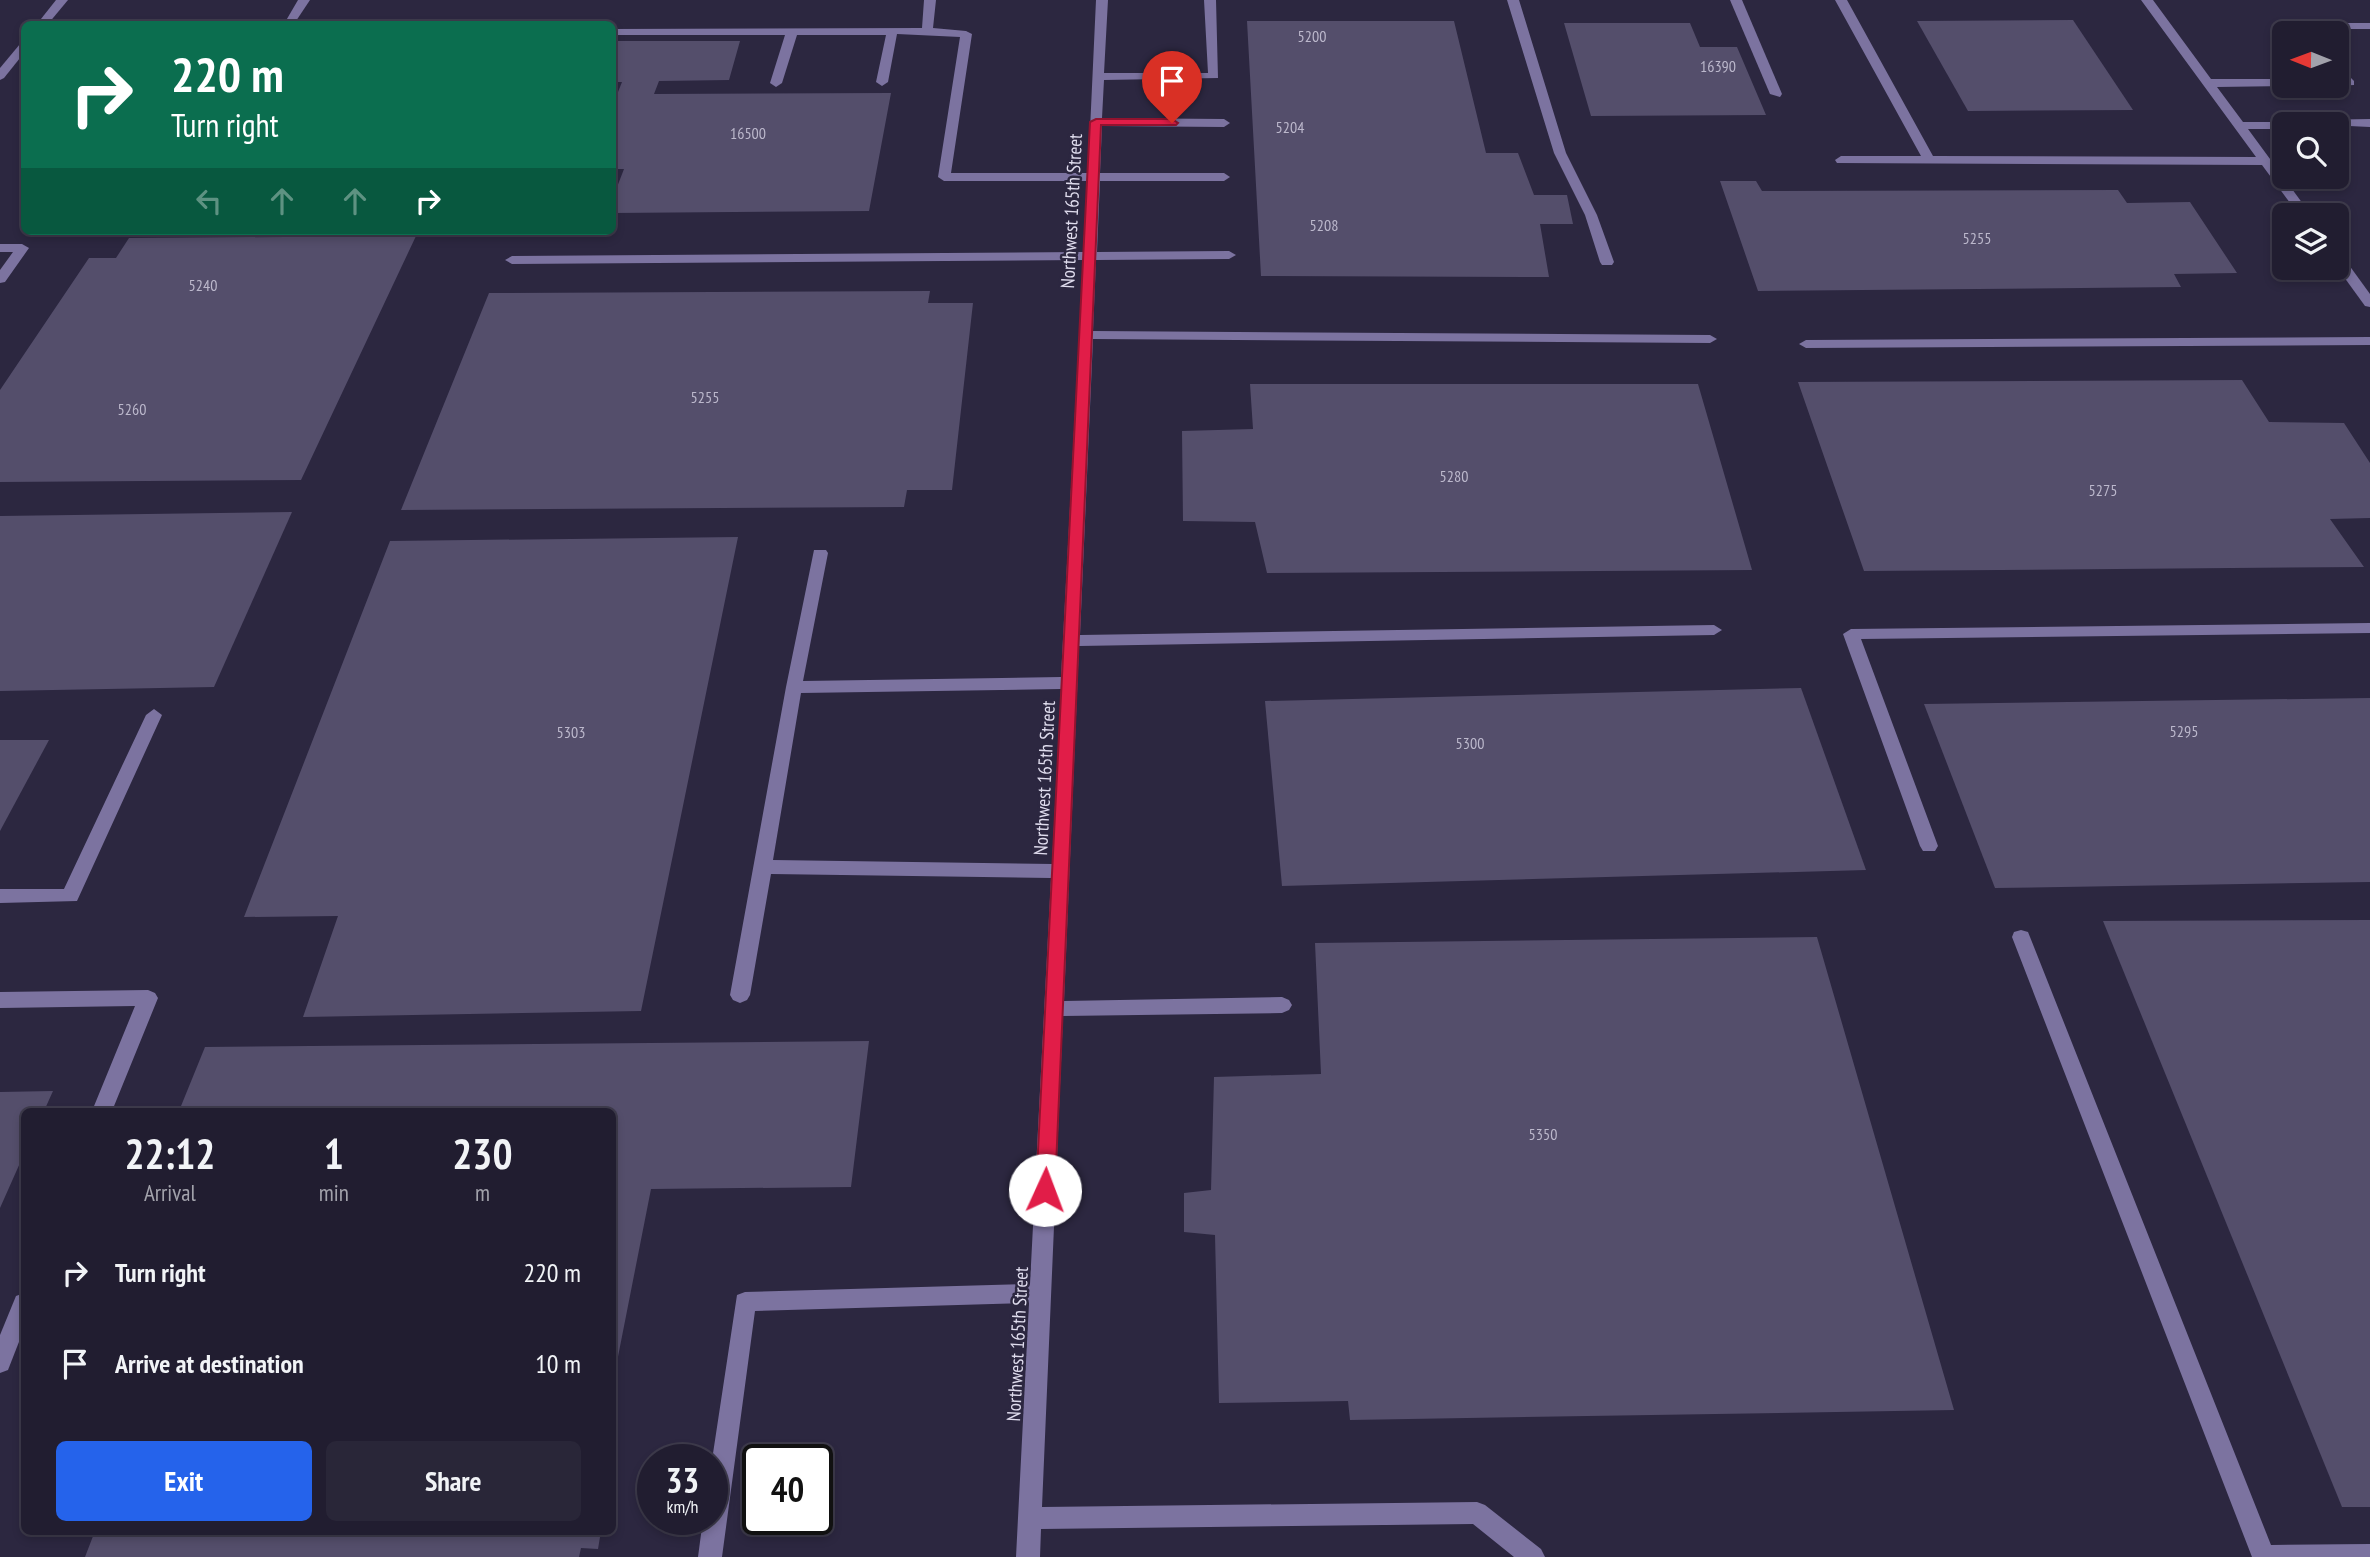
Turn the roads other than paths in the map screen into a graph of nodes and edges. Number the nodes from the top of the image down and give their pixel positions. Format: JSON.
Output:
{"nodes":[{"id":1,"x":61,"y":0,"type":"edge"},
{"id":2,"x":304,"y":0,"type":"edge"},
{"id":3,"x":930,"y":0,"type":"edge"},
{"id":4,"x":1102,"y":0,"type":"edge"},
{"id":5,"x":1210,"y":0,"type":"edge"},
{"id":6,"x":1513,"y":0,"type":"edge"},
{"id":7,"x":1736,"y":0,"type":"edge"},
{"id":8,"x":1841,"y":0,"type":"edge"},
{"id":9,"x":2147,"y":0,"type":"edge"},
{"id":10,"x":44,"y":21,"type":"edge"},
{"id":11,"x":291,"y":21,"type":"edge"},
{"id":12,"x":2349,"y":26,"type":"edge"},
{"id":13,"x":2370,"y":26,"type":"edge"},
{"id":14,"x":792,"y":31,"type":"junction"},
{"id":15,"x":892,"y":31,"type":"junction"},
{"id":16,"x":927,"y":31,"type":"junction"},
{"id":17,"x":616,"y":32,"type":"edge"},
{"id":18,"x":21,"y":50,"type":"edge"},
{"id":19,"x":0,"y":76,"type":"edge"},
{"id":20,"x":1098,"y":77,"type":"junction"},
{"id":21,"x":883,"y":82,"type":"dead end"},
{"id":22,"x":776,"y":83,"type":"dead end"},
{"id":23,"x":2208,"y":83,"type":"junction"},
{"id":24,"x":2272,"y":83,"type":"edge"},
{"id":25,"x":1776,"y":94,"type":"dead end"},
{"id":26,"x":1096,"y":122,"type":"junction"},
{"id":27,"x":1224,"y":123,"type":"dead end"},
{"id":28,"x":2349,"y":123,"type":"edge"},
{"id":29,"x":2370,"y":123,"type":"edge"},
{"id":30,"x":2272,"y":125,"type":"edge"},
{"id":31,"x":2239,"y":126,"type":"junction"},
{"id":32,"x":1841,"y":160,"type":"dead end"},
{"id":33,"x":1929,"y":160,"type":"junction"},
{"id":34,"x":2266,"y":161,"type":"junction"},
{"id":35,"x":1224,"y":177,"type":"dead end"},
{"id":36,"x":1093,"y":178,"type":"junction"},
{"id":37,"x":2296,"y":203,"type":"edge"},
{"id":38,"x":0,"y":248,"type":"edge"},
{"id":39,"x":1228,"y":255,"type":"dead end"},
{"id":40,"x":1090,"y":256,"type":"junction"},
{"id":41,"x":512,"y":260,"type":"dead end"},
{"id":42,"x":1607,"y":262,"type":"dead end"},
{"id":43,"x":2349,"y":275,"type":"edge"},
{"id":44,"x":0,"y":279,"type":"edge"},
{"id":45,"x":2370,"y":303,"type":"edge"},
{"id":46,"x":1085,"y":335,"type":"junction"},
{"id":47,"x":1710,"y":339,"type":"dead end"},
{"id":48,"x":2370,"y":341,"type":"edge"},
{"id":49,"x":1806,"y":344,"type":"dead end"},
{"id":50,"x":820,"y":553,"type":"dead end"},
{"id":51,"x":2370,"y":628,"type":"edge"},
{"id":52,"x":1714,"y":630,"type":"dead end"},
{"id":53,"x":1071,"y":641,"type":"junction"},
{"id":54,"x":1070,"y":683,"type":"junction"},
{"id":55,"x":794,"y":687,"type":"junction"},
{"id":56,"x":154,"y":715,"type":"dead end"},
{"id":57,"x":1929,"y":846,"type":"dead end"},
{"id":58,"x":763,"y":867,"type":"junction"},
{"id":59,"x":1061,"y":871,"type":"junction"},
{"id":60,"x":0,"y":897,"type":"edge"},
{"id":61,"x":2021,"y":937,"type":"dead end"},
{"id":62,"x":740,"y":995,"type":"dead end"},
{"id":63,"x":0,"y":1000,"type":"edge"},
{"id":64,"x":1282,"y":1005,"type":"dead end"},
{"id":65,"x":1054,"y":1009,"type":"junction"},
{"id":66,"x":103,"y":1108,"type":"edge"},
{"id":67,"x":1041,"y":1293,"type":"junction"},
{"id":68,"x":21,"y":1310,"type":"edge"},
{"id":69,"x":0,"y":1363,"type":"edge"},
{"id":70,"x":1030,"y":1518,"type":"junction"},
{"id":71,"x":2370,"y":1556,"type":"edge"},
{"id":72,"x":710,"y":1557,"type":"edge"},
{"id":73,"x":1028,"y":1557,"type":"edge"},
{"id":74,"x":1532,"y":1557,"type":"edge"}],
"edges":[{"from":1,"to":10,"type":"street"},
{"from":2,"to":11,"type":"street"},
{"from":3,"to":16,"type":"street"},
{"from":4,"to":20,"type":"street","name":"Northwest 165th Street"},
{"from":5,"to":20,"type":"street"},
{"from":6,"to":42,"type":"street"},
{"from":7,"to":25,"type":"street"},
{"from":8,"to":33,"type":"street"},
{"from":9,"to":23,"type":"street"},
{"from":12,"to":13,"type":"street"},
{"from":14,"to":15,"type":"street"},
{"from":14,"to":17,"type":"street"},
{"from":14,"to":22,"type":"street"},
{"from":15,"to":16,"type":"street"},
{"from":15,"to":21,"type":"street"},
{"from":16,"to":36,"type":"street"},
{"from":18,"to":19,"type":"street"},
{"from":20,"to":26,"type":"street","name":"Northwest 165th Street"},
{"from":23,"to":24,"type":"street"},
{"from":23,"to":31,"type":"street"},
{"from":26,"to":27,"type":"street"},
{"from":26,"to":36,"type":"street","name":"Northwest 165th Street"},
{"from":28,"to":29,"type":"street"},
{"from":30,"to":31,"type":"street"},
{"from":31,"to":34,"type":"street"},
{"from":32,"to":33,"type":"street"},
{"from":33,"to":34,"type":"street"},
{"from":34,"to":37,"type":"street"},
{"from":35,"to":36,"type":"street"},
{"from":36,"to":40,"type":"street","name":"Northwest 165th Street"},
{"from":38,"to":44,"type":"street"},
{"from":39,"to":40,"type":"street"},
{"from":40,"to":41,"type":"street"},
{"from":40,"to":46,"type":"street","name":"Northwest 165th Street"},
{"from":43,"to":45,"type":"street"},
{"from":46,"to":47,"type":"street"},
{"from":46,"to":53,"type":"street","name":"Northwest 165th Street"},
{"from":48,"to":49,"type":"street"},
{"from":50,"to":55,"type":"street"},
{"from":51,"to":57,"type":"street"},
{"from":52,"to":53,"type":"street"},
{"from":53,"to":54,"type":"street","name":"Northwest 165th Street"},
{"from":54,"to":55,"type":"street"},
{"from":54,"to":59,"type":"street","name":"Northwest 165th Street"},
{"from":55,"to":58,"type":"street"},
{"from":56,"to":60,"type":"street"},
{"from":58,"to":59,"type":"street"},
{"from":58,"to":62,"type":"street"},
{"from":59,"to":65,"type":"street","name":"Northwest 165th Street"},
{"from":61,"to":71,"type":"street"},
{"from":63,"to":66,"type":"street"},
{"from":64,"to":65,"type":"street"},
{"from":65,"to":67,"type":"street","name":"Northwest 165th Street"},
{"from":67,"to":70,"type":"street","name":"Northwest 165th Street"},
{"from":67,"to":72,"type":"street"},
{"from":68,"to":69,"type":"street"},
{"from":70,"to":73,"type":"street","name":"Northwest 165th Street"},
{"from":70,"to":74,"type":"street"}]}
